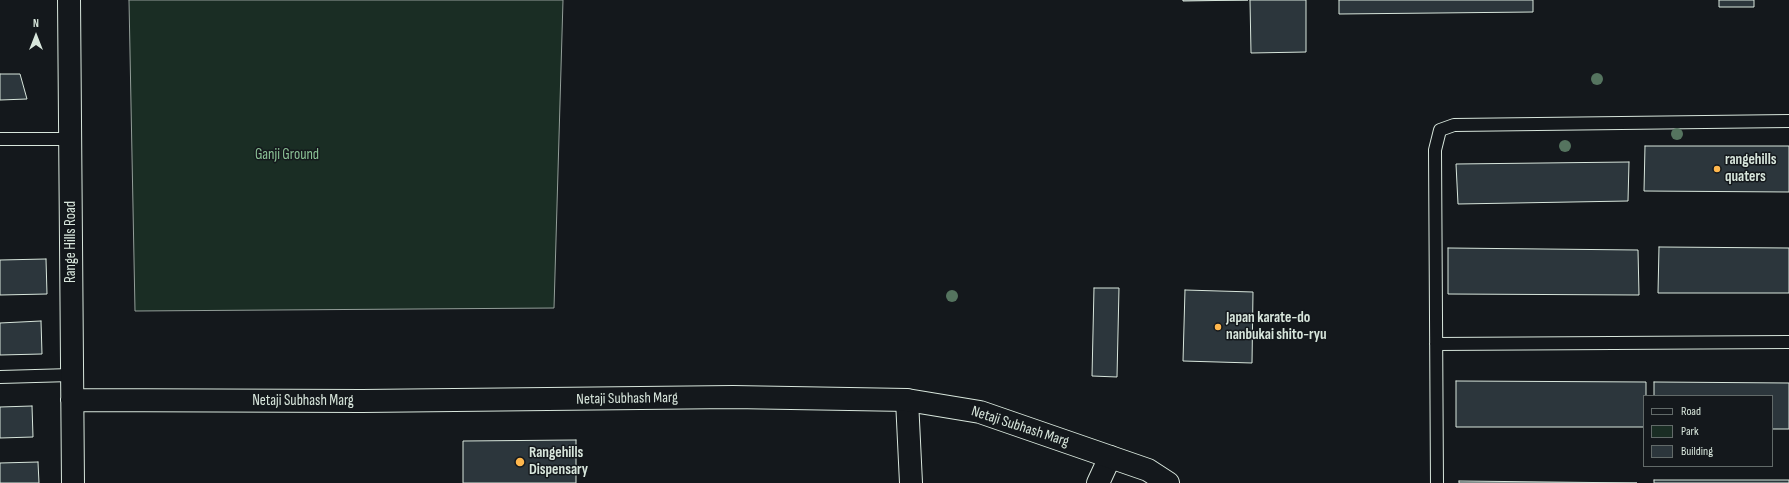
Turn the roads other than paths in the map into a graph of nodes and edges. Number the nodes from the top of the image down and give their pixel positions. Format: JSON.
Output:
{"nodes":[{"id":1,"x":69,"y":0,"type":"edge"},
{"id":2,"x":1789,"y":121,"type":"edge"},
{"id":3,"x":70,"y":139,"type":"junction"},
{"id":4,"x":0,"y":140,"type":"edge"},
{"id":5,"x":1789,"y":342,"type":"edge"},
{"id":6,"x":1436,"y":344,"type":"junction"},
{"id":7,"x":71,"y":375,"type":"junction"},
{"id":8,"x":0,"y":377,"type":"edge"},
{"id":9,"x":72,"y":400,"type":"junction"},
{"id":10,"x":907,"y":400,"type":"junction"},
{"id":11,"x":1110,"y":457,"type":"junction"},
{"id":12,"x":73,"y":483,"type":"edge"},
{"id":13,"x":911,"y":483,"type":"edge"},
{"id":14,"x":1098,"y":483,"type":"edge"},
{"id":15,"x":1168,"y":483,"type":"edge"},
{"id":16,"x":1437,"y":483,"type":"edge"}],
"edges":[{"from":1,"to":3,"type":"street","name":"Range Hills Road"},
{"from":2,"to":6,"type":"lane"},
{"from":3,"to":4,"type":"lane"},
{"from":3,"to":7,"type":"street","name":"Range Hills Road"},
{"from":5,"to":6,"type":"lane"},
{"from":6,"to":16,"type":"lane"},
{"from":7,"to":8,"type":"lane"},
{"from":7,"to":9,"type":"street","name":"Range Hills Road"},
{"from":9,"to":10,"type":"street","name":"Netaji Subhash Marg"},
{"from":9,"to":12,"type":"street","name":"Range Hills Road"},
{"from":10,"to":11,"type":"street","name":"Netaji Subhash Marg"},
{"from":10,"to":13,"type":"street"},
{"from":11,"to":14,"type":"street"},
{"from":11,"to":15,"type":"street","name":"Netaji Subhash Marg"}]}
